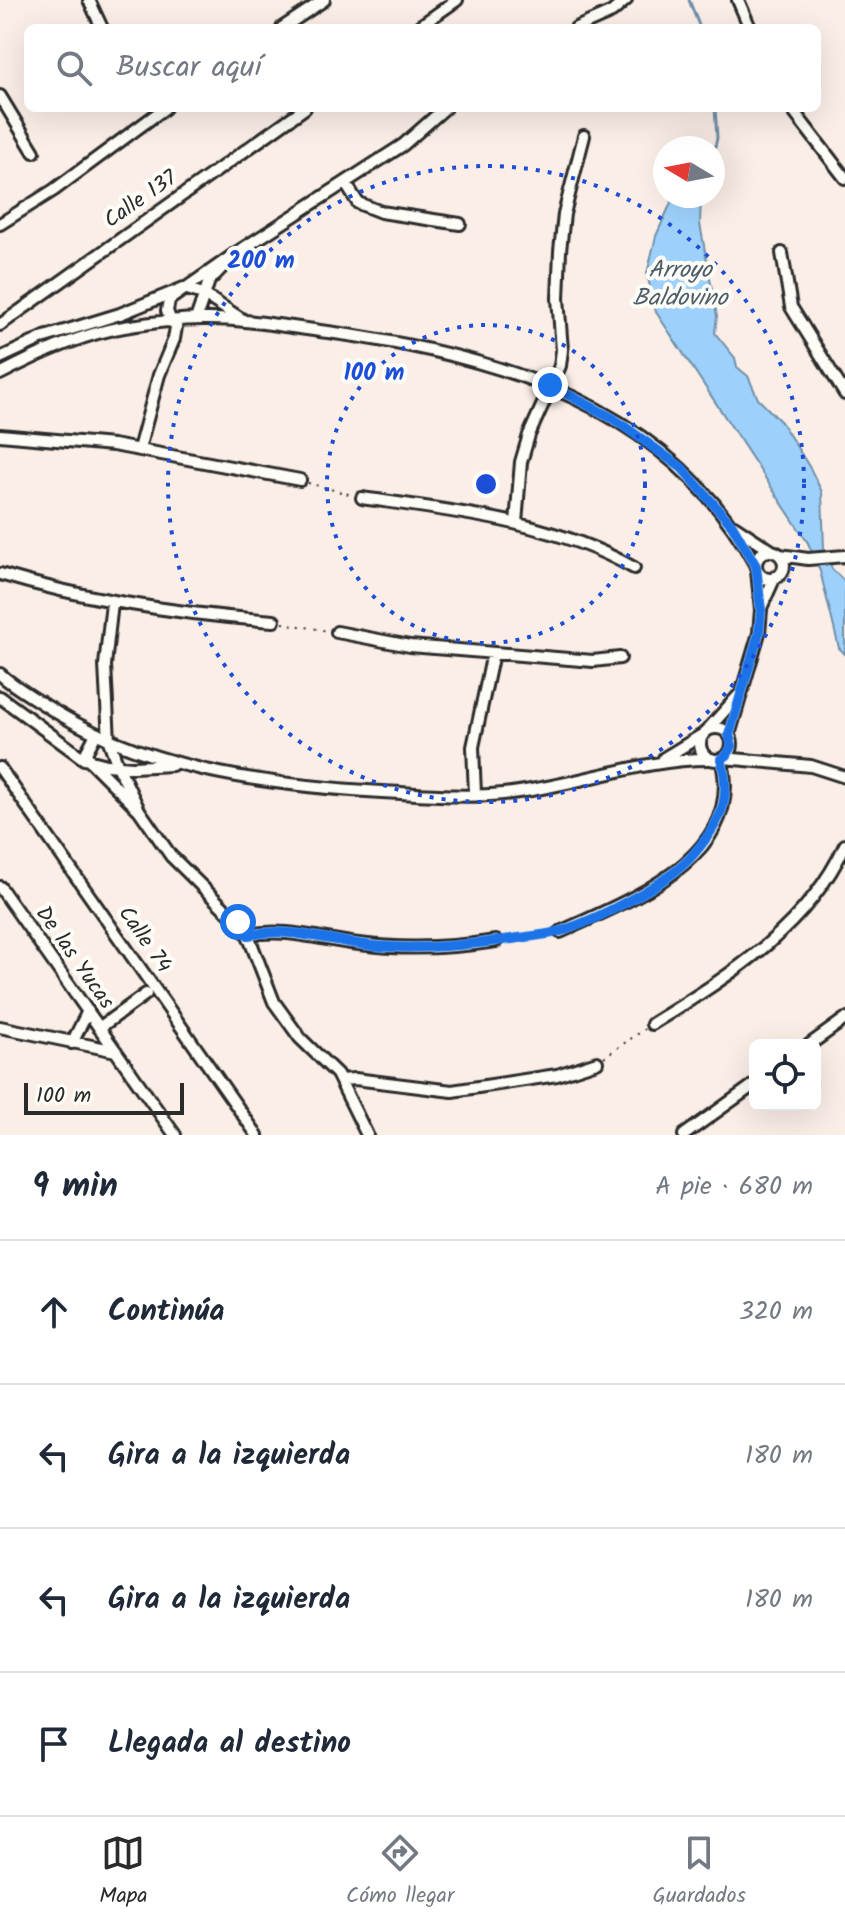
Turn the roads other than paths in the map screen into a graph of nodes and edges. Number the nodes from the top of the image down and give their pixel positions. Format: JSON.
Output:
{"nodes":[{"id":1,"x":89,"y":0,"type":"edge"},
{"id":2,"x":324,"y":0,"type":"edge"},
{"id":3,"x":457,"y":0,"type":"edge"},
{"id":4,"x":626,"y":0,"type":"edge"},
{"id":5,"x":738,"y":0,"type":"edge"},
{"id":6,"x":100,"y":24,"type":"edge"},
{"id":7,"x":288,"y":24,"type":"edge"},
{"id":8,"x":423,"y":24,"type":"edge"},
{"id":9,"x":585,"y":24,"type":"edge"},
{"id":10,"x":748,"y":24,"type":"edge"},
{"id":11,"x":0,"y":96,"type":"edge"},
{"id":12,"x":160,"y":112,"type":"edge"},
{"id":13,"x":299,"y":112,"type":"edge"},
{"id":14,"x":441,"y":112,"type":"edge"},
{"id":15,"x":794,"y":112,"type":"edge"},
{"id":16,"x":584,"y":136,"type":"dead end"},
{"id":17,"x":34,"y":152,"type":"dead end"},
{"id":18,"x":845,"y":178,"type":"edge"},
{"id":19,"x":346,"y":184,"type":"junction"},
{"id":20,"x":0,"y":224,"type":"edge"},
{"id":21,"x":460,"y":224,"type":"dead end"},
{"id":22,"x":236,"y":253,"type":"junction"},
{"id":23,"x":782,"y":253,"type":"dead end"},
{"id":24,"x":184,"y":288,"type":"junction"},
{"id":25,"x":203,"y":294,"type":"junction"},
{"id":26,"x":196,"y":319,"type":"junction"},
{"id":27,"x":174,"y":321,"type":"junction"},
{"id":28,"x":245,"y":321,"type":"junction"},
{"id":29,"x":0,"y":325,"type":"edge"},
{"id":30,"x":0,"y":358,"type":"edge"},
{"id":31,"x":0,"y":374,"type":"edge"},
{"id":32,"x":550,"y":385,"type":"junction"},
{"id":33,"x":845,"y":394,"type":"edge"},
{"id":34,"x":0,"y":435,"type":"edge"},
{"id":35,"x":139,"y":449,"type":"junction"},
{"id":36,"x":300,"y":480,"type":"road end"},
{"id":37,"x":362,"y":498,"type":"road end"},
{"id":38,"x":516,"y":523,"type":"junction"},
{"id":39,"x":732,"y":525,"type":"junction"},
{"id":40,"x":776,"y":553,"type":"junction"},
{"id":41,"x":841,"y":557,"type":"edge"},
{"id":42,"x":808,"y":559,"type":"junction"},
{"id":43,"x":634,"y":568,"type":"dead end"},
{"id":44,"x":756,"y":569,"type":"junction"},
{"id":45,"x":0,"y":574,"type":"edge"},
{"id":46,"x":778,"y":576,"type":"junction"},
{"id":47,"x":112,"y":603,"type":"junction"},
{"id":48,"x":761,"y":610,"type":"junction"},
{"id":49,"x":274,"y":621,"type":"road end"},
{"id":50,"x":337,"y":632,"type":"road end"},
{"id":51,"x":493,"y":653,"type":"junction"},
{"id":52,"x":620,"y":658,"type":"dead end"},
{"id":53,"x":0,"y":674,"type":"edge"},
{"id":54,"x":742,"y":691,"type":"junction"},
{"id":55,"x":0,"y":697,"type":"edge"},
{"id":56,"x":705,"y":732,"type":"junction"},
{"id":57,"x":96,"y":734,"type":"junction"},
{"id":58,"x":730,"y":738,"type":"junction"},
{"id":59,"x":109,"y":741,"type":"junction"},
{"id":60,"x":719,"y":759,"type":"junction"},
{"id":61,"x":90,"y":761,"type":"junction"},
{"id":62,"x":770,"y":761,"type":"junction"},
{"id":63,"x":652,"y":763,"type":"junction"},
{"id":64,"x":178,"y":765,"type":"junction"},
{"id":65,"x":118,"y":766,"type":"junction"},
{"id":66,"x":0,"y":768,"type":"edge"},
{"id":67,"x":845,"y":777,"type":"edge"},
{"id":68,"x":475,"y":794,"type":"junction"},
{"id":69,"x":139,"y":810,"type":"junction"},
{"id":70,"x":845,"y":845,"type":"edge"},
{"id":71,"x":0,"y":887,"type":"edge"},
{"id":72,"x":560,"y":932,"type":"road end"},
{"id":73,"x":248,"y":935,"type":"junction"},
{"id":74,"x":496,"y":941,"type":"road end"},
{"id":75,"x":146,"y":994,"type":"dead end"},
{"id":76,"x":88,"y":1011,"type":"junction"},
{"id":77,"x":845,"y":1019,"type":"edge"},
{"id":78,"x":652,"y":1024,"type":"road end"},
{"id":79,"x":0,"y":1027,"type":"edge"},
{"id":80,"x":99,"y":1028,"type":"junction"},
{"id":81,"x":817,"y":1039,"type":"edge"},
{"id":82,"x":72,"y":1043,"type":"junction"},
{"id":83,"x":116,"y":1051,"type":"junction"},
{"id":84,"x":597,"y":1062,"type":"road end"},
{"id":85,"x":340,"y":1080,"type":"junction"},
{"id":86,"x":749,"y":1088,"type":"edge"},
{"id":87,"x":175,"y":1135,"type":"edge"},
{"id":88,"x":257,"y":1135,"type":"edge"},
{"id":89,"x":367,"y":1135,"type":"edge"},
{"id":90,"x":684,"y":1135,"type":"edge"}],
"edges":[{"from":1,"to":6,"type":"street"},
{"from":2,"to":7,"type":"street"},
{"from":3,"to":8,"type":"street"},
{"from":4,"to":9,"type":"street"},
{"from":5,"to":10,"type":"street"},
{"from":11,"to":17,"type":"street"},
{"from":12,"to":20,"type":"street"},
{"from":13,"to":29,"type":"street","name":"Calle 137"},
{"from":14,"to":19,"type":"street"},
{"from":15,"to":18,"type":"street"},
{"from":16,"to":32,"type":"street"},
{"from":19,"to":21,"type":"street"},
{"from":19,"to":22,"type":"street"},
{"from":22,"to":24,"type":"street"},
{"from":22,"to":25,"type":"street"},
{"from":23,"to":33,"type":"street"},
{"from":24,"to":25,"type":"street"},
{"from":24,"to":27,"type":"street"},
{"from":24,"to":30,"type":"street"},
{"from":25,"to":26,"type":"street"},
{"from":25,"to":28,"type":"street"},
{"from":26,"to":27,"type":"street"},
{"from":26,"to":28,"type":"street"},
{"from":27,"to":31,"type":"street"},
{"from":27,"to":35,"type":"street"},
{"from":28,"to":32,"type":"street"},
{"from":32,"to":38,"type":"street"},
{"from":32,"to":39,"type":"street"},
{"from":34,"to":35,"type":"street"},
{"from":35,"to":36,"type":"street"},
{"from":37,"to":38,"type":"street"},
{"from":38,"to":43,"type":"street"},
{"from":39,"to":40,"type":"street"},
{"from":39,"to":44,"type":"street"},
{"from":40,"to":42,"type":"street"},
{"from":40,"to":44,"type":"street"},
{"from":40,"to":46,"type":"street"},
{"from":41,"to":42,"type":"street"},
{"from":42,"to":46,"type":"street"},
{"from":44,"to":46,"type":"street"},
{"from":44,"to":48,"type":"street"},
{"from":45,"to":47,"type":"street"},
{"from":46,"to":48,"type":"street"},
{"from":47,"to":49,"type":"street"},
{"from":47,"to":59,"type":"street"},
{"from":48,"to":54,"type":"street"},
{"from":50,"to":51,"type":"street"},
{"from":51,"to":52,"type":"street"},
{"from":51,"to":68,"type":"street"},
{"from":53,"to":57,"type":"street"},
{"from":54,"to":56,"type":"street"},
{"from":54,"to":58,"type":"street"},
{"from":55,"to":61,"type":"street"},
{"from":56,"to":58,"type":"street"},
{"from":56,"to":60,"type":"street"},
{"from":56,"to":63,"type":"street"},
{"from":57,"to":59,"type":"street"},
{"from":57,"to":61,"type":"street"},
{"from":58,"to":60,"type":"street"},
{"from":58,"to":62,"type":"street"},
{"from":59,"to":64,"type":"street"},
{"from":59,"to":65,"type":"street"},
{"from":60,"to":62,"type":"street"},
{"from":60,"to":63,"type":"street"},
{"from":60,"to":72,"type":"street"},
{"from":61,"to":65,"type":"street"},
{"from":61,"to":69,"type":"street"},
{"from":62,"to":67,"type":"street"},
{"from":63,"to":68,"type":"street"},
{"from":64,"to":65,"type":"street"},
{"from":64,"to":68,"type":"street"},
{"from":65,"to":69,"type":"street"},
{"from":66,"to":88,"type":"street","name":"Calle 74"},
{"from":69,"to":73,"type":"street"},
{"from":70,"to":78,"type":"street"},
{"from":71,"to":76,"type":"street","name":"De las Yucas"},
{"from":73,"to":74,"type":"street"},
{"from":73,"to":85,"type":"street"},
{"from":75,"to":80,"type":"street"},
{"from":76,"to":80,"type":"street","name":"De las Yucas"},
{"from":76,"to":82,"type":"street"},
{"from":77,"to":81,"type":"street"},
{"from":79,"to":82,"type":"street"},
{"from":80,"to":83,"type":"street","name":"De las Yucas"},
{"from":82,"to":83,"type":"street"},
{"from":83,"to":87,"type":"street","name":"De las Yucas"},
{"from":84,"to":85,"type":"street"},
{"from":85,"to":89,"type":"street"},
{"from":86,"to":90,"type":"street"}]}
